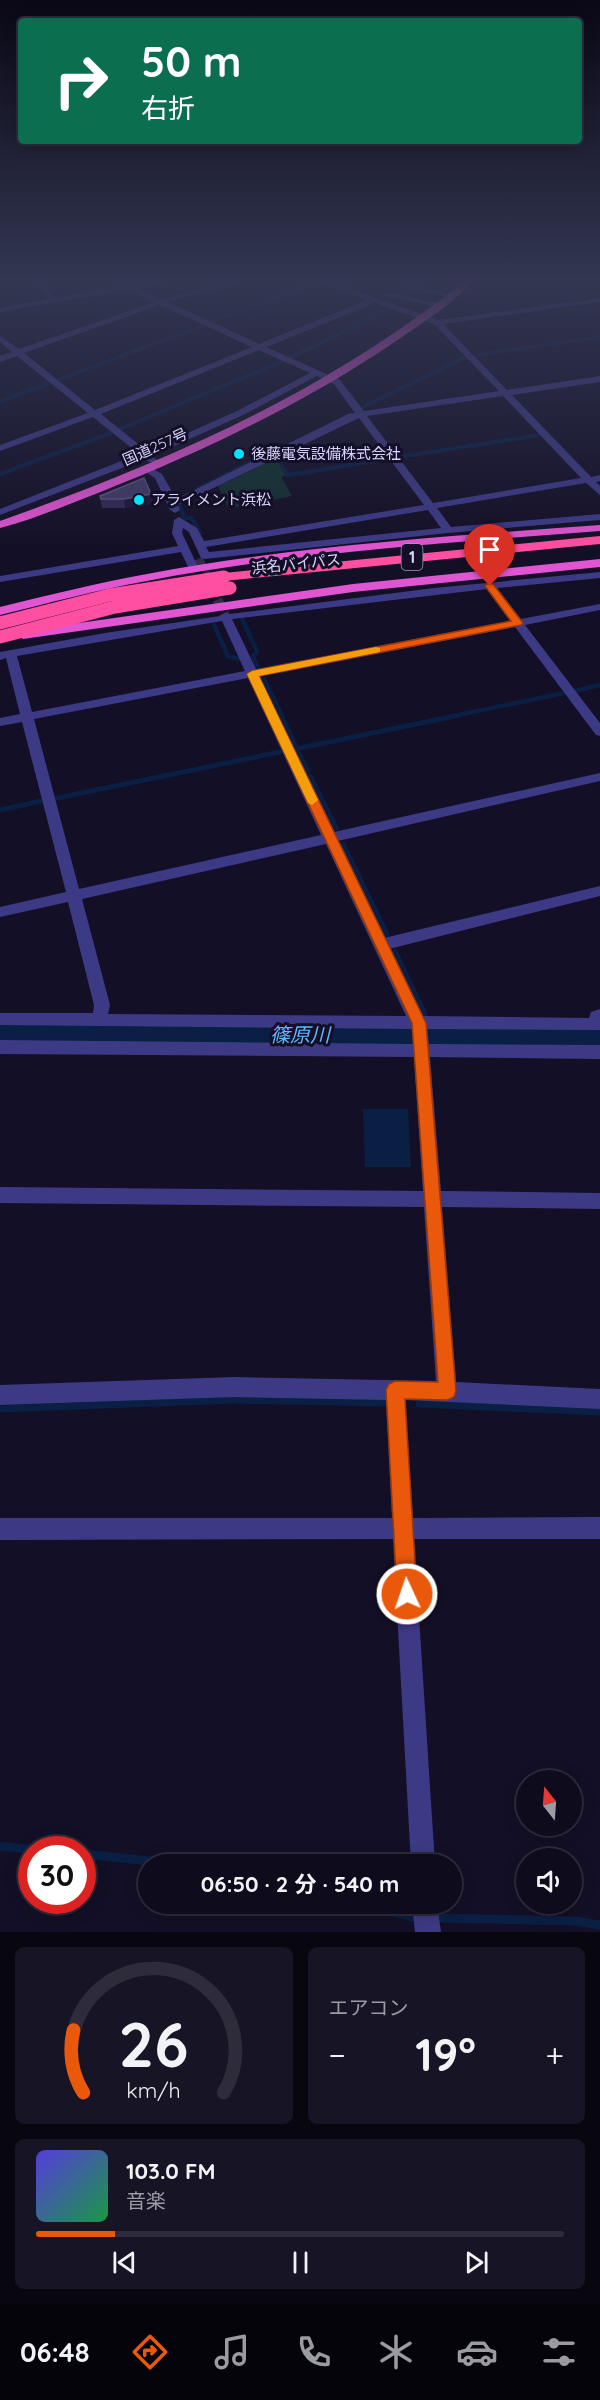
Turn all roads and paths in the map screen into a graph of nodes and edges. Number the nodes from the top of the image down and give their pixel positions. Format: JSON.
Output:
{"nodes":[{"id":1,"x":39,"y":370,"type":"edge"},
{"id":2,"x":202,"y":370,"type":"edge"},
{"id":3,"x":311,"y":370,"type":"edge"},
{"id":4,"x":342,"y":370,"type":"edge"},
{"id":5,"x":484,"y":370,"type":"edge"},
{"id":6,"x":317,"y":373,"type":"junction"},
{"id":7,"x":328,"y":379,"type":"junction"},
{"id":8,"x":600,"y":379,"type":"edge"},
{"id":9,"x":506,"y":393,"type":"junction"},
{"id":10,"x":94,"y":414,"type":"junction"},
{"id":11,"x":361,"y":415,"type":"junction"},
{"id":12,"x":0,"y":448,"type":"edge"},
{"id":13,"x":146,"y":456,"type":"junction"},
{"id":14,"x":158,"y":463,"type":"junction"},
{"id":15,"x":145,"y":468,"type":"junction"},
{"id":16,"x":600,"y":478,"type":"edge"},
{"id":17,"x":589,"y":480,"type":"junction"},
{"id":18,"x":600,"y":492,"type":"edge"},
{"id":19,"x":171,"y":503,"type":"junction"},
{"id":20,"x":431,"y":507,"type":"junction"},
{"id":21,"x":0,"y":512,"type":"edge"},
{"id":22,"x":600,"y":517,"type":"edge"},
{"id":23,"x":179,"y":520,"type":"junction"},
{"id":24,"x":0,"y":526,"type":"edge"},
{"id":25,"x":600,"y":528,"type":"edge"},
{"id":26,"x":448,"y":530,"type":"junction"},
{"id":27,"x":600,"y":540,"type":"edge"},
{"id":28,"x":184,"y":548,"type":"junction"},
{"id":29,"x":600,"y":552,"type":"edge"},
{"id":30,"x":202,"y":559,"type":"junction"},
{"id":31,"x":600,"y":563,"type":"edge"},
{"id":32,"x":600,"y":575,"type":"edge"},
{"id":33,"x":0,"y":579,"type":"edge"},
{"id":34,"x":227,"y":582,"type":"junction"},
{"id":35,"x":490,"y":586,"type":"junction"},
{"id":36,"x":600,"y":607,"type":"edge"},
{"id":37,"x":0,"y":611,"type":"edge"},
{"id":38,"x":223,"y":613,"type":"junction"},
{"id":39,"x":0,"y":623,"type":"edge"},
{"id":40,"x":518,"y":623,"type":"junction"},
{"id":41,"x":0,"y":638,"type":"edge"},
{"id":42,"x":6,"y":655,"type":"edge"},
{"id":43,"x":252,"y":674,"type":"junction"},
{"id":44,"x":27,"y":717,"type":"junction"},
{"id":45,"x":0,"y":722,"type":"edge"},
{"id":46,"x":600,"y":732,"type":"edge"},
{"id":47,"x":600,"y":777,"type":"edge"},
{"id":48,"x":330,"y":838,"type":"junction"},
{"id":49,"x":600,"y":891,"type":"edge"},
{"id":50,"x":75,"y":896,"type":"junction"},
{"id":51,"x":0,"y":912,"type":"edge"},
{"id":52,"x":381,"y":945,"type":"junction"},
{"id":53,"x":0,"y":1019,"type":"edge"},
{"id":54,"x":99,"y":1020,"type":"junction"},
{"id":55,"x":599,"y":1021,"type":"edge"},
{"id":56,"x":420,"y":1034,"type":"junction"},
{"id":57,"x":0,"y":1047,"type":"edge"},
{"id":58,"x":600,"y":1052,"type":"edge"},
{"id":59,"x":0,"y":1195,"type":"edge"},
{"id":60,"x":434,"y":1199,"type":"junction"},
{"id":61,"x":600,"y":1201,"type":"edge"},
{"id":62,"x":395,"y":1390,"type":"junction"},
{"id":63,"x":447,"y":1391,"type":"junction"},
{"id":64,"x":0,"y":1395,"type":"edge"},
{"id":65,"x":600,"y":1398,"type":"edge"},
{"id":66,"x":403,"y":1527,"type":"junction"},
{"id":67,"x":0,"y":1528,"type":"edge"},
{"id":68,"x":600,"y":1528,"type":"edge"},
{"id":69,"x":422,"y":1854,"type":"edge"},
{"id":70,"x":426,"y":1914,"type":"edge"},
{"id":71,"x":428,"y":1932,"type":"edge"}],
"edges":[{"from":1,"to":10,"type":"street"},
{"from":2,"to":10,"type":"street"},
{"from":3,"to":6,"type":"street"},
{"from":4,"to":7,"type":"highway","name":"国道257号"},
{"from":5,"to":9,"type":"street"},
{"from":6,"to":7,"type":"street"},
{"from":6,"to":13,"type":"street"},
{"from":7,"to":11,"type":"street"},
{"from":7,"to":14,"type":"highway","name":"国道257号"},
{"from":8,"to":9,"type":"street"},
{"from":9,"to":11,"type":"street"},
{"from":9,"to":17,"type":"street"},
{"from":10,"to":12,"type":"street"},
{"from":10,"to":13,"type":"street"},
{"from":11,"to":19,"type":"street"},
{"from":11,"to":20,"type":"street"},
{"from":13,"to":14,"type":"street"},
{"from":13,"to":21,"type":"street"},
{"from":14,"to":15,"type":"highway","name":"国道257号"},
{"from":15,"to":19,"type":"street"},
{"from":15,"to":24,"type":"highway","name":"国道257号"},
{"from":16,"to":17,"type":"street"},
{"from":17,"to":18,"type":"street"},
{"from":17,"to":20,"type":"street"},
{"from":19,"to":23,"type":"street"},
{"from":20,"to":26,"type":"street"},
{"from":20,"to":30,"type":"street"},
{"from":22,"to":26,"type":"street"},
{"from":23,"to":28,"type":"street"},
{"from":23,"to":30,"type":"street"},
{"from":25,"to":30,"type":"highway"},
{"from":26,"to":30,"type":"street"},
{"from":27,"to":34,"type":"highway","name":"浜名バイパス","number":"1"},
{"from":28,"to":30,"type":"street"},
{"from":28,"to":33,"type":"street"},
{"from":29,"to":34,"type":"highway","name":"浜名バイパス","number":"1"},
{"from":30,"to":37,"type":"highway"},
{"from":31,"to":38,"type":"highway"},
{"from":32,"to":35,"type":"street"},
{"from":34,"to":39,"type":"highway","name":"浜名バイパス","number":"1","bridge":true},
{"from":34,"to":41,"type":"highway","name":"浜名バイパス","number":"1","bridge":true},
{"from":35,"to":38,"type":"street"},
{"from":35,"to":40,"type":"street"},
{"from":36,"to":40,"type":"street"},
{"from":38,"to":41,"type":"highway"},
{"from":38,"to":42,"type":"street"},
{"from":38,"to":43,"type":"street"},
{"from":40,"to":43,"type":"street"},
{"from":40,"to":46,"type":"street"},
{"from":42,"to":44,"type":"street"},
{"from":43,"to":44,"type":"street"},
{"from":43,"to":48,"type":"street"},
{"from":44,"to":45,"type":"street"},
{"from":44,"to":50,"type":"street"},
{"from":47,"to":48,"type":"street"},
{"from":48,"to":50,"type":"street"},
{"from":48,"to":52,"type":"street"},
{"from":49,"to":52,"type":"street"},
{"from":50,"to":51,"type":"street"},
{"from":50,"to":54,"type":"street"},
{"from":52,"to":56,"type":"street"},
{"from":53,"to":54,"type":"street"},
{"from":54,"to":56,"type":"street"},
{"from":55,"to":56,"type":"street"},
{"from":56,"to":57,"type":"street"},
{"from":56,"to":58,"type":"street"},
{"from":56,"to":60,"type":"street"},
{"from":59,"to":60,"type":"street"},
{"from":60,"to":61,"type":"street"},
{"from":60,"to":63,"type":"street"},
{"from":62,"to":63,"type":"street"},
{"from":62,"to":64,"type":"street"},
{"from":62,"to":66,"type":"street"},
{"from":63,"to":65,"type":"street"},
{"from":66,"to":67,"type":"street"},
{"from":66,"to":68,"type":"street"},
{"from":66,"to":69,"type":"street"},
{"from":70,"to":71,"type":"street"}]}
